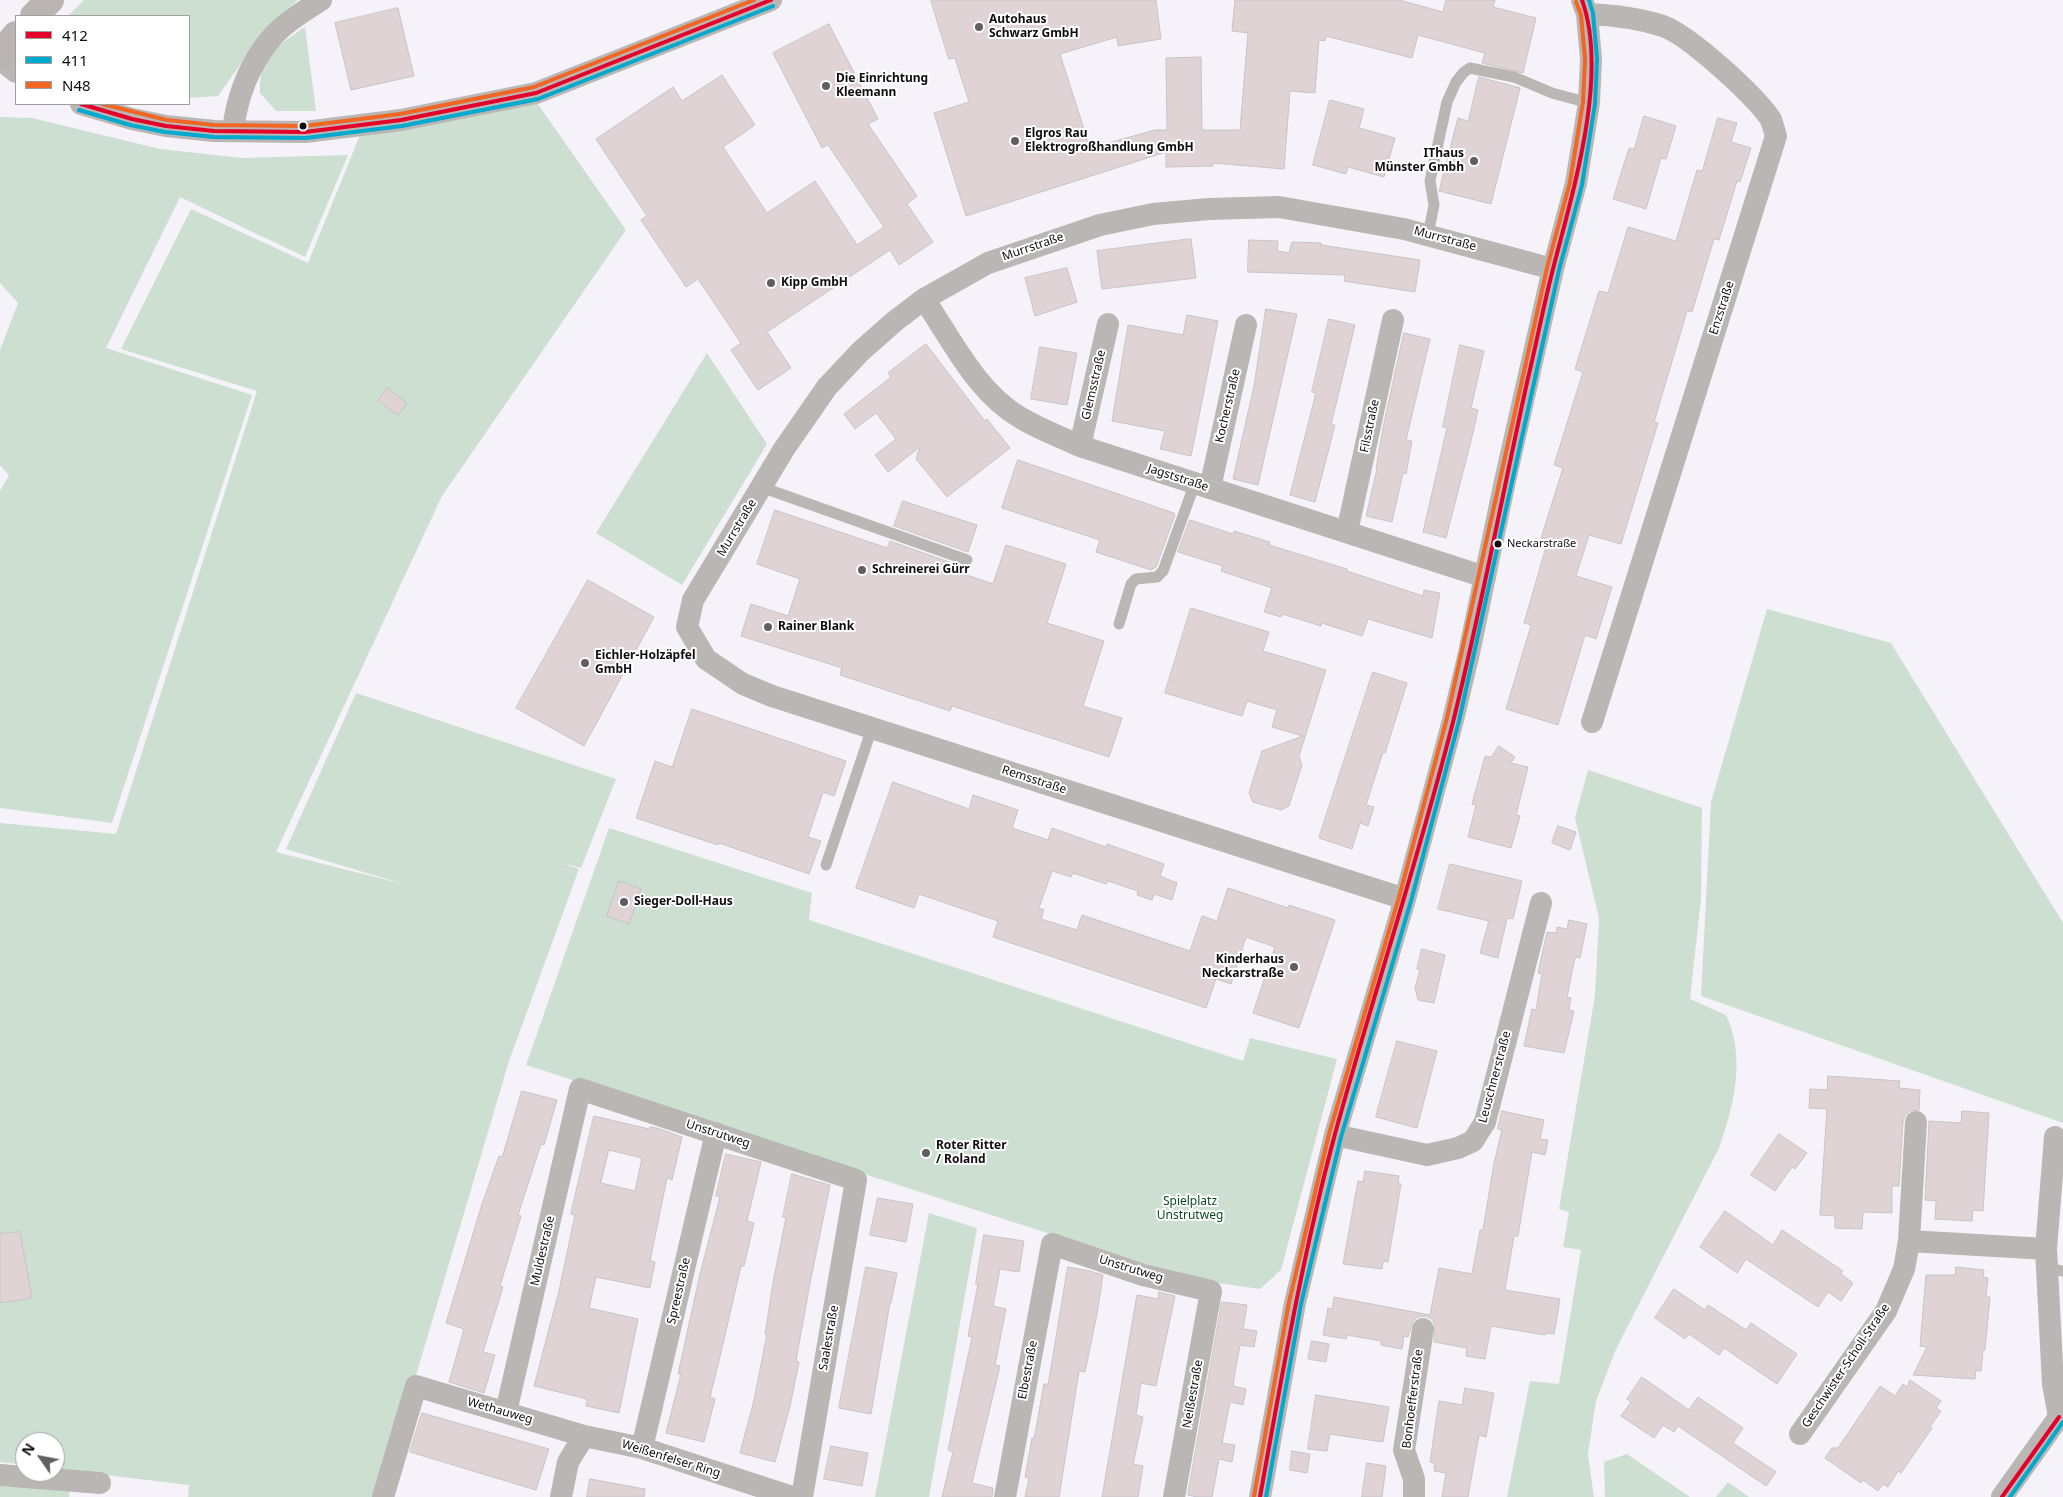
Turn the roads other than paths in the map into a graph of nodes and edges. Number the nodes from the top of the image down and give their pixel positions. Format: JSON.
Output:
{"nodes":[{"id":1,"x":50,"y":0,"type":"edge"},
{"id":2,"x":321,"y":0,"type":"edge"},
{"id":3,"x":771,"y":0,"type":"edge"},
{"id":4,"x":1585,"y":7,"type":"edge"},
{"id":5,"x":35,"y":15,"type":"edge"},
{"id":6,"x":15,"y":37,"type":"edge"},
{"id":7,"x":0,"y":54,"type":"edge"},
{"id":8,"x":0,"y":59,"type":"edge"},
{"id":9,"x":15,"y":71,"type":"edge"},
{"id":10,"x":1589,"y":103,"type":"junction"},
{"id":11,"x":84,"y":105,"type":"edge"},
{"id":12,"x":234,"y":130,"type":"junction"},
{"id":13,"x":1428,"y":235,"type":"junction"},
{"id":14,"x":1553,"y":269,"type":"junction"},
{"id":15,"x":924,"y":299,"type":"junction"},
{"id":16,"x":1393,"y":320,"type":"dead end"},
{"id":17,"x":1108,"y":324,"type":"dead end"},
{"id":18,"x":1246,"y":325,"type":"dead end"},
{"id":19,"x":1080,"y":446,"type":"junction"},
{"id":20,"x":1202,"y":485,"type":"junction"},
{"id":21,"x":761,"y":488,"type":"junction"},
{"id":22,"x":1347,"y":532,"type":"junction"},
{"id":23,"x":967,"y":560,"type":"dead end"},
{"id":24,"x":1485,"y":577,"type":"junction"},
{"id":25,"x":1119,"y":624,"type":"dead end"},
{"id":26,"x":687,"y":627,"type":"joint"},
{"id":27,"x":1592,"y":722,"type":"dead end"},
{"id":28,"x":872,"y":728,"type":"junction"},
{"id":29,"x":826,"y":865,"type":"dead end"},
{"id":30,"x":1405,"y":899,"type":"junction"},
{"id":31,"x":1541,"y":903,"type":"dead end"},
{"id":32,"x":580,"y":1090,"type":"joint"},
{"id":33,"x":1916,"y":1122,"type":"dead end"},
{"id":34,"x":716,"y":1134,"type":"junction"},
{"id":35,"x":1335,"y":1136,"type":"junction"},
{"id":36,"x":2055,"y":1137,"type":"dead end"},
{"id":37,"x":856,"y":1180,"type":"joint"},
{"id":38,"x":1909,"y":1241,"type":"junction"},
{"id":39,"x":1052,"y":1244,"type":"joint"},
{"id":40,"x":2052,"y":1263,"type":"edge"},
{"id":41,"x":1211,"y":1291,"type":"joint"},
{"id":42,"x":1422,"y":1329,"type":"dead end"},
{"id":43,"x":506,"y":1412,"type":"junction"},
{"id":44,"x":2061,"y":1419,"type":"edge"},
{"id":45,"x":1800,"y":1434,"type":"dead end"},
{"id":46,"x":584,"y":1436,"type":"junction"},
{"id":47,"x":642,"y":1448,"type":"junction"},
{"id":48,"x":0,"y":1475,"type":"edge"},
{"id":49,"x":100,"y":1483,"type":"dead end"},
{"id":50,"x":383,"y":1497,"type":"edge"},
{"id":51,"x":561,"y":1497,"type":"edge"},
{"id":52,"x":792,"y":1497,"type":"edge"},
{"id":53,"x":802,"y":1497,"type":"edge"},
{"id":54,"x":1004,"y":1497,"type":"edge"},
{"id":55,"x":1174,"y":1497,"type":"edge"},
{"id":56,"x":1260,"y":1497,"type":"edge"},
{"id":57,"x":1414,"y":1497,"type":"edge"},
{"id":58,"x":2002,"y":1497,"type":"edge"}],
"edges":[{"from":1,"to":5,"type":"main road"},
{"from":2,"to":12,"type":"street"},
{"from":3,"to":12,"type":"street"},
{"from":4,"to":10,"type":"street"},
{"from":4,"to":27,"type":"street","name":"Enzstraße"},
{"from":6,"to":7,"type":"main road"},
{"from":8,"to":9,"type":"street"},
{"from":10,"to":13,"type":"lane"},
{"from":10,"to":14,"type":"street"},
{"from":11,"to":12,"type":"street"},
{"from":13,"to":14,"type":"street","name":"Murrstraße"},
{"from":13,"to":15,"type":"street","name":"Murrstraße"},
{"from":14,"to":24,"type":"street"},
{"from":15,"to":19,"type":"street","name":"Jagststraße"},
{"from":15,"to":21,"type":"street","name":"Murrstraße"},
{"from":16,"to":22,"type":"street","name":"Filsstraße"},
{"from":17,"to":19,"type":"street","name":"Glemsstraße"},
{"from":18,"to":20,"type":"street","name":"Kocherstraße"},
{"from":19,"to":20,"type":"street","name":"Jagststraße"},
{"from":20,"to":22,"type":"street","name":"Jagststraße"},
{"from":20,"to":25,"type":"lane"},
{"from":21,"to":23,"type":"lane"},
{"from":21,"to":26,"type":"street","name":"Murrstraße"},
{"from":22,"to":24,"type":"street","name":"Jagststraße"},
{"from":24,"to":30,"type":"street"},
{"from":26,"to":28,"type":"street","name":"Remsstraße"},
{"from":28,"to":29,"type":"lane"},
{"from":28,"to":30,"type":"street","name":"Remsstraße"},
{"from":30,"to":35,"type":"street"},
{"from":31,"to":35,"type":"street","name":"Leuschnerstraße"},
{"from":32,"to":34,"type":"street","name":"Unstrutweg"},
{"from":32,"to":43,"type":"street","name":"Muldestraße"},
{"from":33,"to":38,"type":"street","name":"Geschwister-Scholl-Straße"},
{"from":34,"to":37,"type":"street","name":"Unstrutweg"},
{"from":34,"to":47,"type":"street","name":"Spreestraße"},
{"from":35,"to":56,"type":"street"},
{"from":36,"to":40,"type":"street"},
{"from":37,"to":53,"type":"street","name":"Saalestraße"},
{"from":38,"to":40,"type":"street"},
{"from":38,"to":45,"type":"street","name":"Geschwister-Scholl-Straße"},
{"from":39,"to":41,"type":"street","name":"Unstrutweg"},
{"from":39,"to":54,"type":"street","name":"Elbestraße"},
{"from":40,"to":44,"type":"street"},
{"from":41,"to":55,"type":"street","name":"Neißestraße"},
{"from":42,"to":57,"type":"street","name":"Bonhoefferstraße"},
{"from":43,"to":46,"type":"street","name":"Wethauweg"},
{"from":43,"to":50,"type":"street","name":"Wethauweg"},
{"from":44,"to":58,"type":"street"},
{"from":46,"to":47,"type":"street","name":"Weißenfelser Ring"},
{"from":46,"to":51,"type":"street"},
{"from":47,"to":52,"type":"street","name":"Weißenfelser Ring"},
{"from":48,"to":49,"type":"street"}]}
